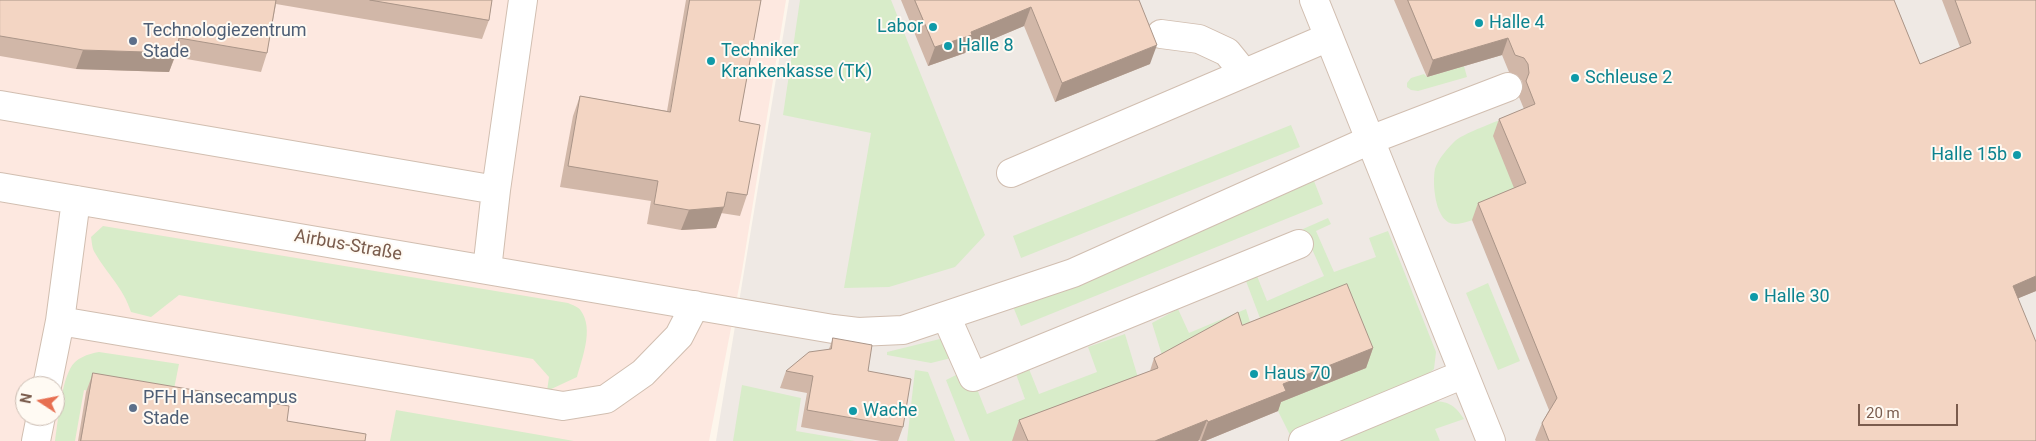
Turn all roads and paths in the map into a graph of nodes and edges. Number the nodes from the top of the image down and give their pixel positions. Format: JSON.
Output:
{"nodes":[{"id":1,"x":523,"y":0,"type":"edge"},
{"id":2,"x":1314,"y":0,"type":"edge"},
{"id":3,"x":1161,"y":34,"type":"dead end"},
{"id":4,"x":1329,"y":37,"type":"junction"},
{"id":5,"x":1244,"y":73,"type":"junction"},
{"id":6,"x":1508,"y":87,"type":"dead end"},
{"id":7,"x":0,"y":105,"type":"edge"},
{"id":8,"x":1370,"y":140,"type":"junction"},
{"id":9,"x":1011,"y":173,"type":"dead end"},
{"id":10,"x":0,"y":187,"type":"edge"},
{"id":11,"x":496,"y":190,"type":"junction"},
{"id":12,"x":76,"y":200,"type":"junction"},
{"id":13,"x":1299,"y":244,"type":"dead end"},
{"id":14,"x":487,"y":270,"type":"junction"},
{"id":15,"x":695,"y":305,"type":"junction"},
{"id":16,"x":946,"y":316,"type":"junction"},
{"id":17,"x":60,"y":321,"type":"junction"},
{"id":18,"x":1464,"y":374,"type":"junction"},
{"id":19,"x":49,"y":376,"type":"edge"},
{"id":20,"x":39,"y":426,"type":"edge"},
{"id":21,"x":36,"y":441,"type":"edge"},
{"id":22,"x":1303,"y":441,"type":"edge"},
{"id":23,"x":1490,"y":441,"type":"edge"}],
"edges":[{"from":1,"to":11,"type":"street"},
{"from":2,"to":4,"type":"street"},
{"from":3,"to":5,"type":"street"},
{"from":4,"to":5,"type":"street"},
{"from":4,"to":8,"type":"street"},
{"from":5,"to":9,"type":"street"},
{"from":6,"to":8,"type":"street","name":"Airbus-Straße"},
{"from":7,"to":11,"type":"street"},
{"from":8,"to":16,"type":"street","name":"Airbus-Straße"},
{"from":8,"to":18,"type":"street"},
{"from":10,"to":12,"type":"street","name":"Airbus-Straße"},
{"from":11,"to":14,"type":"street"},
{"from":12,"to":14,"type":"street","name":"Airbus-Straße"},
{"from":12,"to":17,"type":"street"},
{"from":13,"to":16,"type":"street"},
{"from":14,"to":15,"type":"street","name":"Airbus-Straße"},
{"from":15,"to":16,"type":"street","name":"Airbus-Straße"},
{"from":15,"to":17,"type":"street"},
{"from":17,"to":19,"type":"street"},
{"from":18,"to":22,"type":"street"},
{"from":18,"to":23,"type":"street"},
{"from":20,"to":21,"type":"street"}]}
